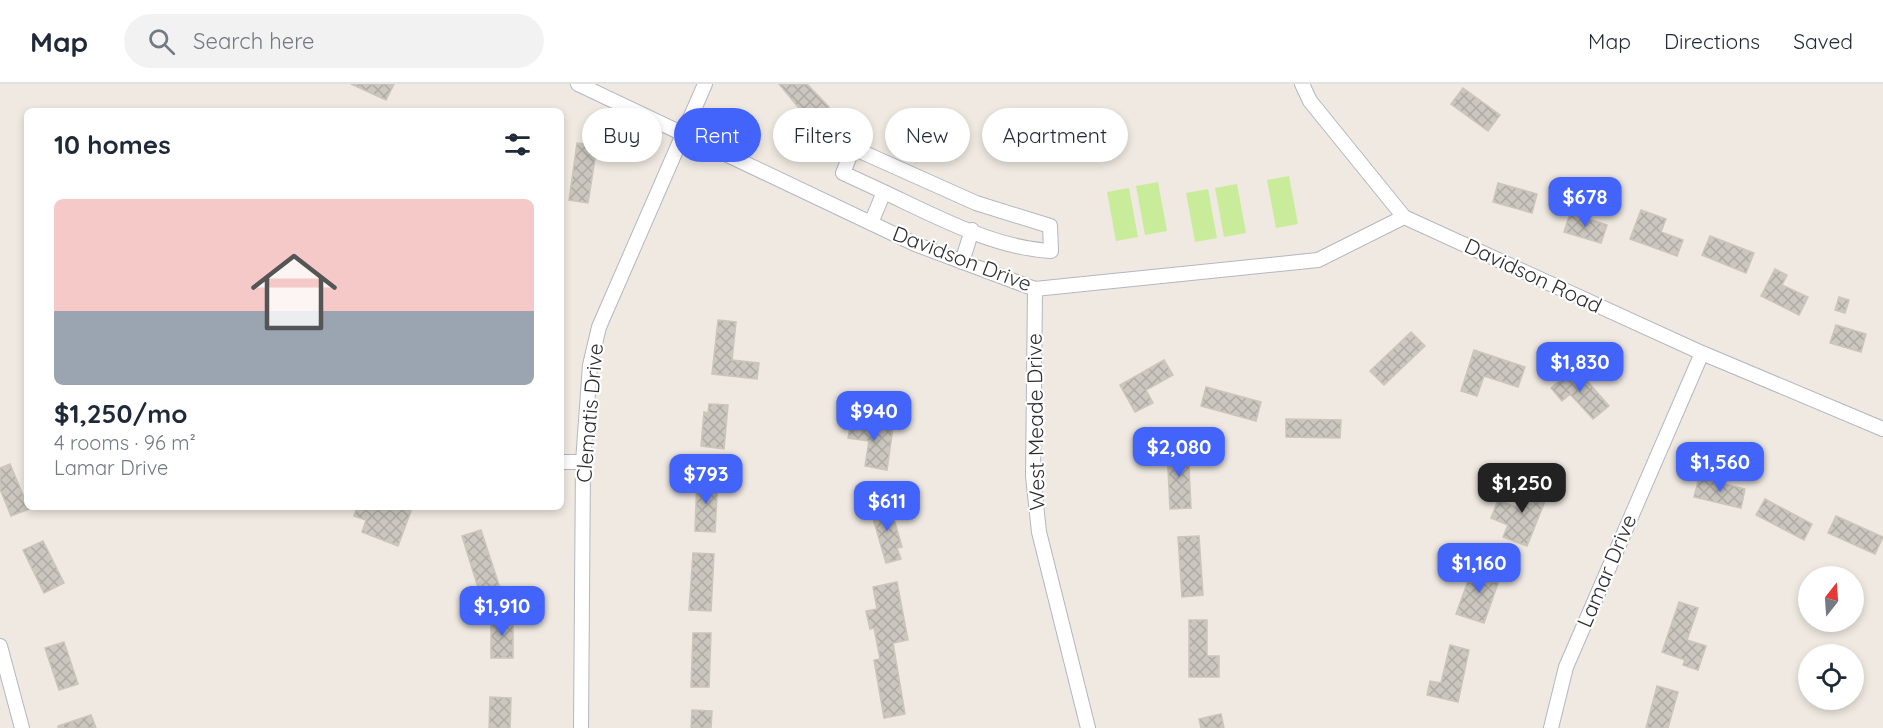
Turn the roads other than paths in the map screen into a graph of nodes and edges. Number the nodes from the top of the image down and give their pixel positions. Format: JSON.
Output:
{"nodes":[{"id":1,"x":578,"y":84,"type":"edge"},
{"id":2,"x":705,"y":84,"type":"edge"},
{"id":3,"x":1302,"y":84,"type":"edge"},
{"id":4,"x":694,"y":108,"type":"edge"},
{"id":5,"x":674,"y":130,"type":"edge"},
{"id":6,"x":674,"y":155,"type":"edge"},
{"id":7,"x":742,"y":162,"type":"edge"},
{"id":8,"x":884,"y":192,"type":"junction"},
{"id":9,"x":1404,"y":217,"type":"junction"},
{"id":10,"x":871,"y":223,"type":"junction"},
{"id":11,"x":972,"y":230,"type":"junction"},
{"id":12,"x":963,"y":262,"type":"junction"},
{"id":13,"x":1035,"y":289,"type":"junction"},
{"id":14,"x":1702,"y":352,"type":"junction"},
{"id":15,"x":1883,"y":429,"type":"edge"},
{"id":16,"x":564,"y":462,"type":"edge"},
{"id":17,"x":583,"y":462,"type":"junction"},
{"id":18,"x":0,"y":646,"type":"edge"},
{"id":19,"x":22,"y":728,"type":"edge"},
{"id":20,"x":581,"y":728,"type":"edge"},
{"id":21,"x":1088,"y":728,"type":"edge"},
{"id":22,"x":1551,"y":728,"type":"edge"}],
"edges":[{"from":1,"to":5,"type":"street","name":"Davidson Drive"},
{"from":2,"to":4,"type":"street","name":"Clematis Drive"},
{"from":3,"to":9,"type":"street","name":"Davidson Road"},
{"from":6,"to":17,"type":"street","name":"Clematis Drive"},
{"from":7,"to":10,"type":"street","name":"Davidson Drive"},
{"from":8,"to":10,"type":"street"},
{"from":8,"to":11,"type":"street"},
{"from":8,"to":11,"type":"street"},
{"from":9,"to":13,"type":"street","name":"Davidson Drive"},
{"from":9,"to":14,"type":"street","name":"Davidson Road"},
{"from":10,"to":12,"type":"street","name":"Davidson Drive"},
{"from":11,"to":12,"type":"street"},
{"from":12,"to":13,"type":"street","name":"Davidson Drive"},
{"from":13,"to":21,"type":"street","name":"West Meade Drive"},
{"from":14,"to":15,"type":"street","name":"Davidson Road"},
{"from":14,"to":22,"type":"street","name":"Lamar Drive"},
{"from":16,"to":17,"type":"street"},
{"from":17,"to":20,"type":"street","name":"Clematis Drive"},
{"from":18,"to":19,"type":"street"}]}
